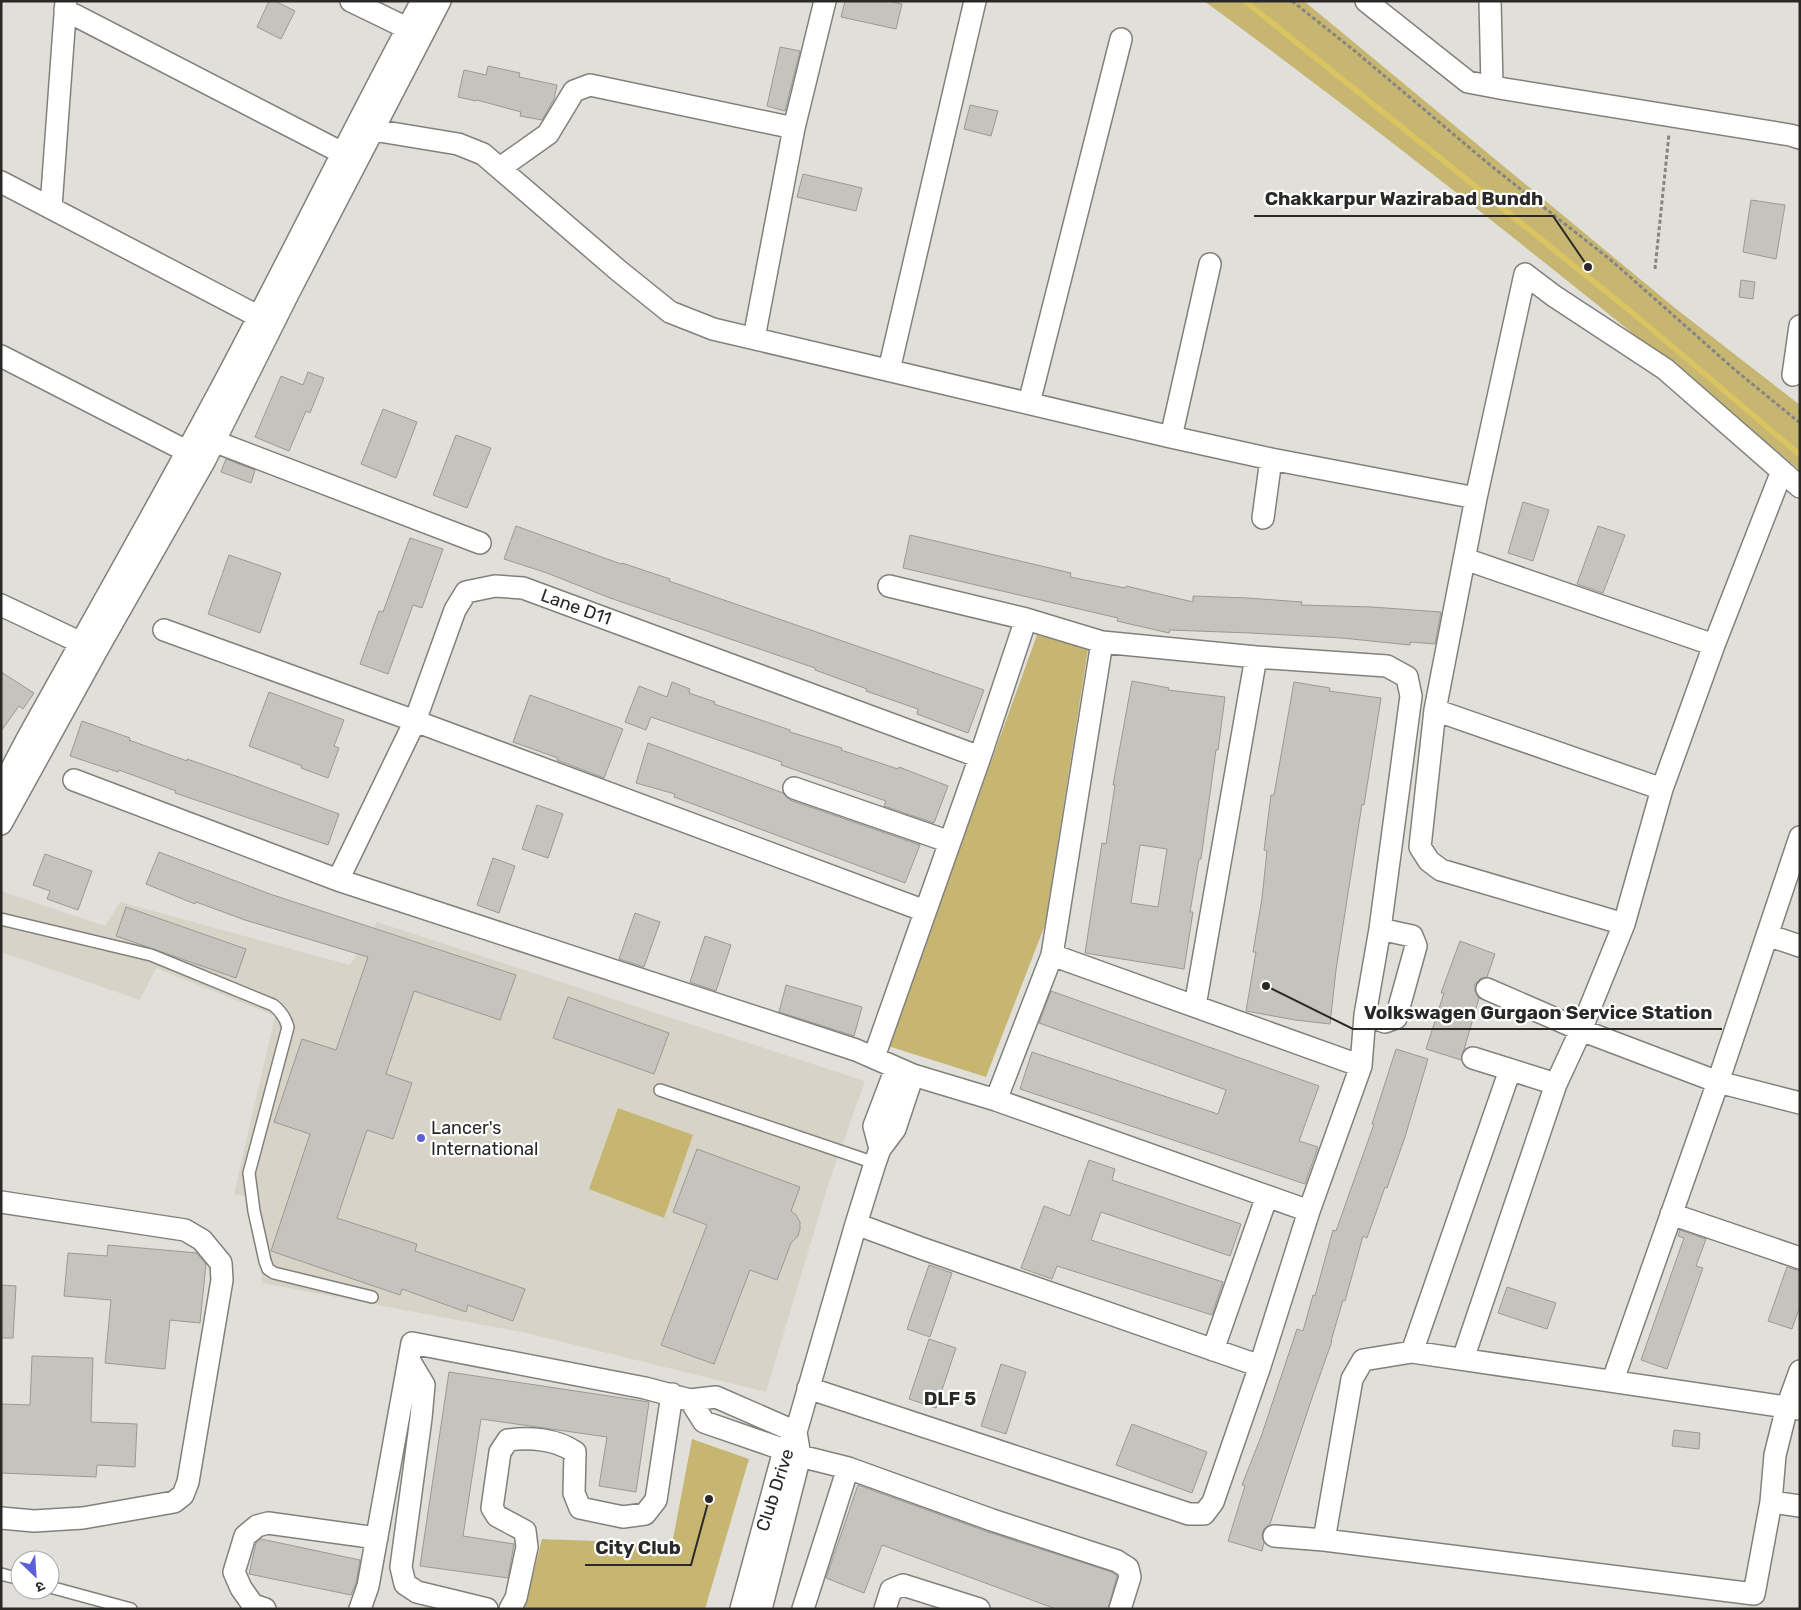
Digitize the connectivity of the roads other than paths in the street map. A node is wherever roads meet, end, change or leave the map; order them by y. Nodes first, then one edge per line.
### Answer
1 (351, 1) edge
2 (422, 1) edge
3 (440, 1) edge
4 (825, 1) edge
5 (975, 1) edge
6 (1366, 1) edge
7 (1490, 1) edge
8 (66, 6) edge
9 (414, 32) junction
10 (1122, 39) dead end
11 (1492, 86) junction
12 (794, 128) junction
13 (372, 130) junction
14 (1800, 138) edge
15 (350, 157) junction
16 (500, 168) junction
17 (1, 182) edge
18 (51, 207) junction
19 (1210, 264) dead end
20 (266, 321) junction
21 (1800, 326) edge
22 (754, 338) junction
23 (1, 356) edge
24 (889, 370) junction
25 (1793, 375) dead end
26 (1029, 404) junction
27 (1171, 437) junction
28 (201, 447) junction
29 (1271, 459) junction
30 (1782, 470) junction
31 (1800, 486) edge
32 (1476, 498) junction
33 (1262, 518) dead end
34 (480, 543) dead end
35 (1465, 559) junction
36 (890, 586) dead end
37 (1, 605) edge
38 (1026, 619) junction
39 (164, 630) dead end
40 (1102, 642) junction
41 (1714, 645) junction
42 (89, 646) junction
43 (1256, 658) junction
44 (1435, 710) junction
45 (415, 721) junction
46 (980, 757) junction
47 (74, 780) dead end
48 (1, 788) edge
49 (794, 788) dead end
50 (1662, 789) junction
51 (1, 824) edge
52 (1800, 838) edge
53 (950, 842) junction
54 (338, 880) junction
55 (926, 911) junction
56 (1, 919) edge
57 (1624, 924) junction
58 (1380, 929) junction
59 (1768, 935) junction
60 (1800, 946) edge
61 (1052, 955) junction
62 (1487, 989) dead end
63 (1195, 1006) junction
64 (1365, 1015) junction
65 (1581, 1030) junction
66 (874, 1057) junction
67 (1473, 1058) dead end
68 (1361, 1066) junction
69 (1510, 1070) junction
70 (905, 1072) junction
71 (1718, 1082) junction
72 (1556, 1084) junction
73 (660, 1090) dead end
74 (996, 1100) junction
75 (1800, 1103) edge
76 (878, 1156) junction
77 (1267, 1196) junction
78 (1, 1202) edge
79 (1309, 1211) junction
80 (1671, 1214) junction
81 (856, 1224) junction
82 (1800, 1258) edge
83 (372, 1297) dead end
84 (1213, 1350) junction
85 (1412, 1352) junction
86 (1463, 1358) junction
87 (409, 1360) junction
88 (1260, 1366) junction
89 (1800, 1371) edge
90 (1613, 1380) junction
91 (808, 1388) junction
92 (681, 1397) junction
93 (1794, 1408) edge
94 (796, 1432) junction
95 (792, 1453) junction
96 (848, 1468) junction
97 (1771, 1502) junction
98 (1800, 1506) edge
99 (1, 1518) edge
100 (1274, 1536) dead end
101 (376, 1538) junction
102 (1324, 1540) junction
103 (60, 1590) edge
104 (131, 1609) edge
105 (265, 1609) edge
106 (360, 1609) edge
107 (487, 1609) edge
108 (510, 1609) edge
109 (741, 1609) edge
110 (761, 1609) edge
111 (803, 1609) edge
112 (885, 1609) edge
113 (980, 1609) edge
114 (1120, 1609) edge

1 - 9 street
2 - 9 street
3 - 9 street
4 - 12 street
5 - 24 street
6 - 11 street
7 - 11 street
8 - 15 street
8 - 18 street
9 - 13 street
9 - 15 street
10 - 26 street
11 - 14 street
12 - 16 street
12 - 22 street
13 - 15 street
13 - 16 street
15 - 20 street
16 - 22 street
17 - 18 street
18 - 20 street
19 - 27 street
20 - 28 street
21 - 25 street
22 - 24 street
23 - 28 street
24 - 26 street
26 - 27 street
27 - 29 street
28 - 34 street
28 - 42 street
29 - 32 street
29 - 33 street
30 - 31 street
30 - 32 street
30 - 41 street
32 - 35 street
35 - 41 street
35 - 44 street
36 - 38 street
37 - 42 street
38 - 40 street
38 - 46 street
39 - 45 street
40 - 43 street
40 - 61 street
41 - 50 street
42 - 48 street
42 - 51 street
43 - 58 street
43 - 63 street
44 - 50 street
44 - 57 street
45 - 46 street, Lane D11
45 - 54 street, Lane D11
45 - 55 street
46 - 53 street
47 - 54 street
49 - 53 street
50 - 57 street
52 - 59 street
53 - 55 street
54 - 66 street
55 - 66 street
56 - 83 lane
57 - 65 street
58 - 64 street
58 - 64 street
59 - 60 street
59 - 71 street
61 - 63 street
61 - 74 street
62 - 65 street
63 - 68 street
64 - 68 street
65 - 71 street
65 - 72 street
66 - 70 street
67 - 69 street
68 - 79 street
69 - 72 street
69 - 85 street
70 - 74 street
70 - 76 street, Club Drive
71 - 75 street
71 - 80 street
72 - 86 street
73 - 76 lane
74 - 77 street
76 - 81 street, Club Drive
77 - 79 street
77 - 84 street
78 - 99 street
79 - 88 street
80 - 82 street
80 - 90 street
81 - 84 street
81 - 91 street, Club Drive
84 - 88 street
85 - 86 street
85 - 102 street
86 - 90 street
87 - 92 street
87 - 101 street
87 - 107 street
88 - 91 street
89 - 93 street
90 - 93 street
91 - 94 street, Club Drive
92 - 94 street
92 - 95 street
92 - 108 street
93 - 97 street
94 - 95 street, Club Drive
95 - 96 street
95 - 109 street, Club Drive
95 - 110 street, Club Drive
96 - 111 street
96 - 114 street
97 - 98 street
97 - 102 street
100 - 102 street
101 - 105 street
101 - 106 street
103 - 104 lane
112 - 113 street

